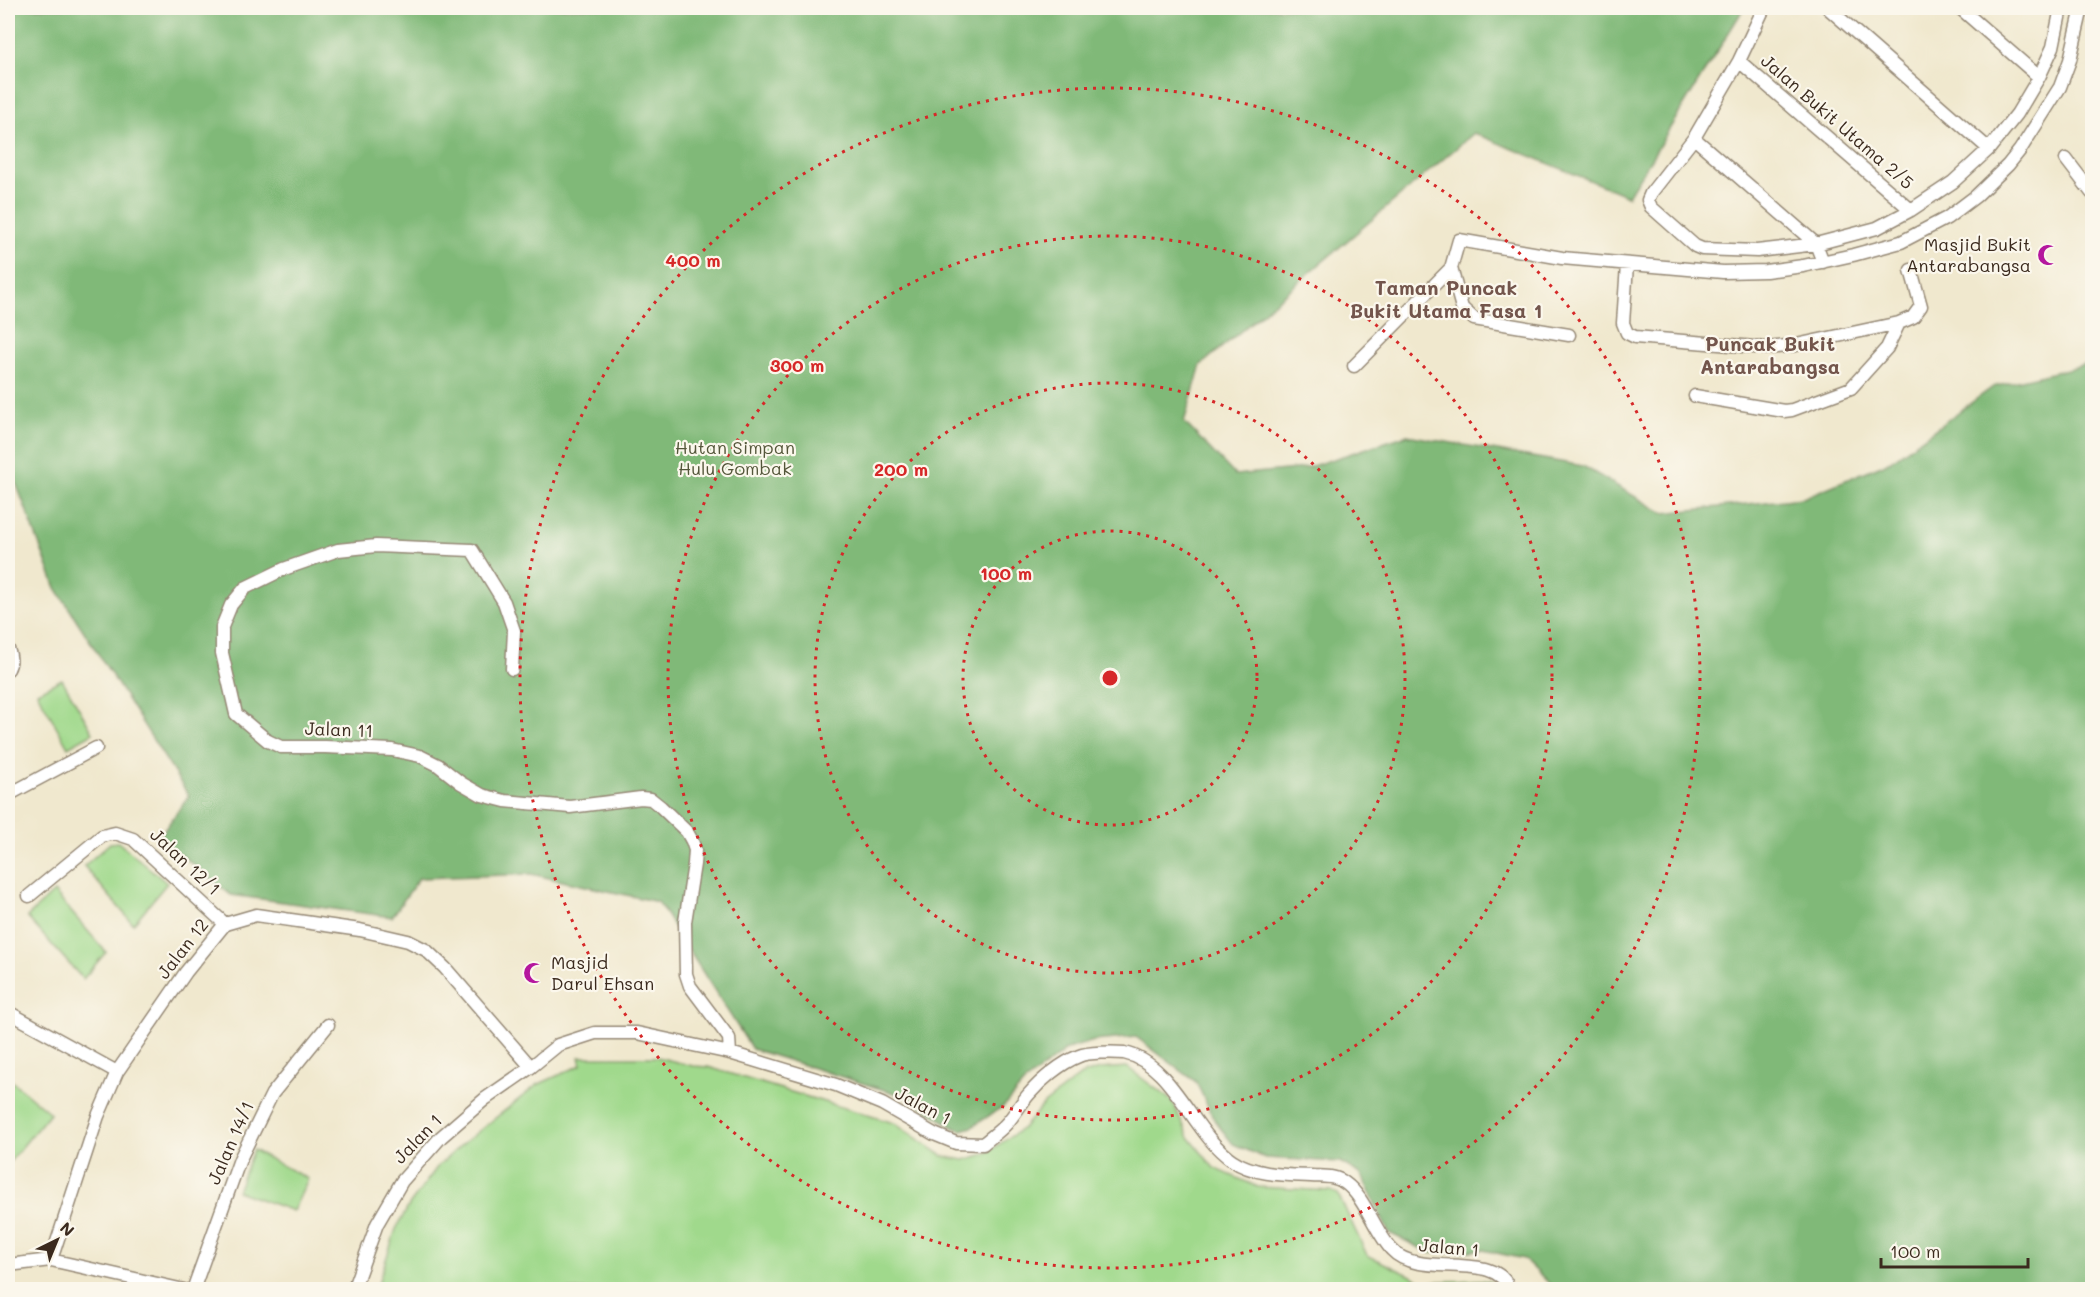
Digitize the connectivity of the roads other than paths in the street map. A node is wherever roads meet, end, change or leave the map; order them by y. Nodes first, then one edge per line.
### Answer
1 (1764, 8) edge
2 (1828, 8) edge
3 (1960, 8) edge
4 (2061, 8) edge
5 (2085, 14) edge
6 (1739, 61) junction
7 (2039, 77) junction
8 (1694, 138) junction
9 (1989, 149) junction
10 (2066, 159) dead end
11 (2092, 193) edge
12 (1911, 210) junction
13 (1816, 244) junction
14 (1823, 262) junction
15 (1627, 265) junction
16 (1451, 268) junction
17 (1911, 270) dead end
18 (1899, 323) junction
19 (1569, 335) dead end
20 (1354, 366) dead end
21 (1695, 396) dead end
22 (8, 649) edge
23 (8, 669) edge
24 (512, 669) dead end
25 (96, 748) dead end
26 (8, 795) edge
27 (29, 896) dead end
28 (225, 924) junction
29 (8, 1012) edge
30 (328, 1025) dead end
31 (730, 1053) junction
32 (531, 1067) junction
33 (117, 1072) junction
34 (51, 1260) junction
35 (8, 1265) edge
36 (184, 1290) edge
37 (193, 1290) edge
38 (353, 1290) edge
39 (1509, 1290) edge

1 - 6 street
2 - 9 street
3 - 7 street
4 - 7 street
5 - 14 street
6 - 8 street
6 - 12 street, Jalan Bukit Utama 2/5
7 - 9 street
8 - 13 street
8 - 13 street
9 - 12 street
10 - 11 street
12 - 13 street
13 - 14 street
14 - 15 street
15 - 16 street
15 - 18 street
16 - 19 street
16 - 20 street
17 - 18 street
18 - 21 street
22 - 23 street
24 - 31 street, Jalan 11
25 - 26 street
27 - 28 street, Jalan 12/1
28 - 32 street, Jalan 12
28 - 33 street, Jalan 12
29 - 33 street
30 - 37 street, Jalan 14/1
31 - 32 street, Jalan 1
31 - 39 street, Jalan 1
32 - 38 street, Jalan 1
33 - 34 street, Jalan 12
34 - 35 street
34 - 36 street

